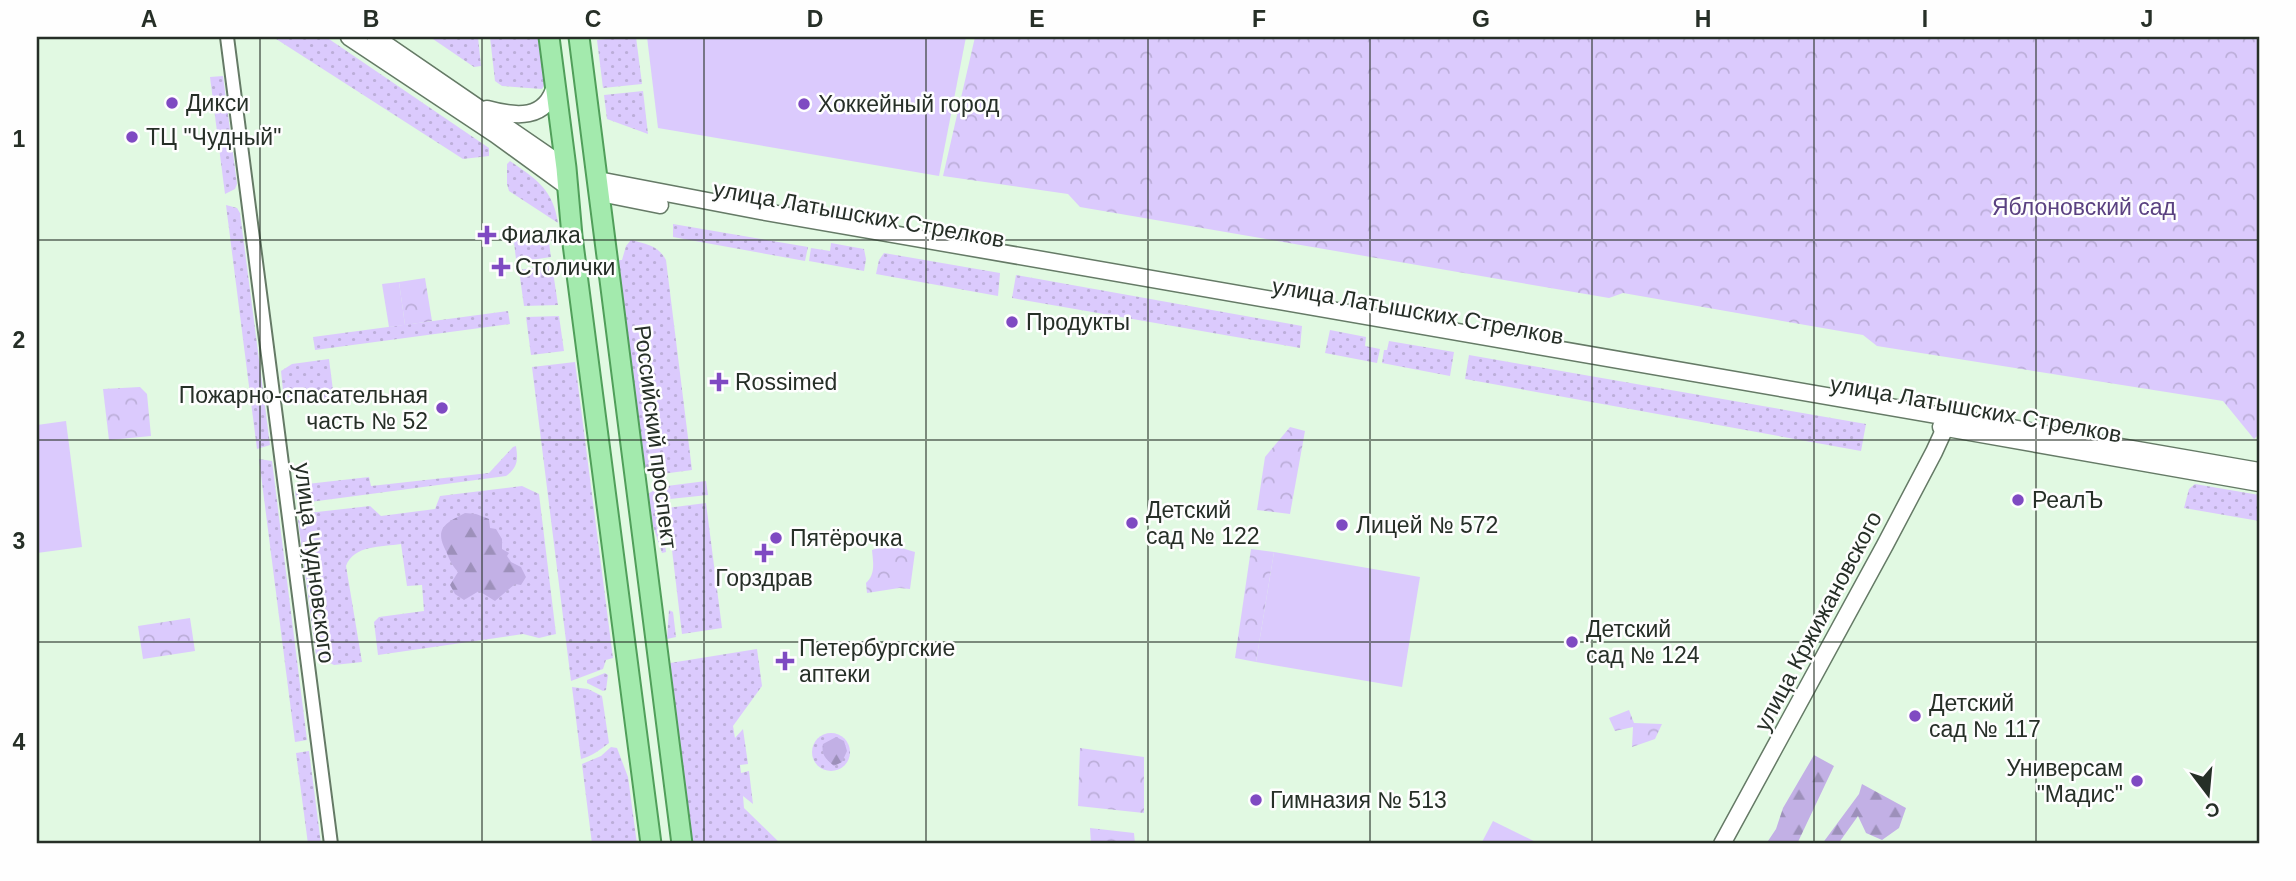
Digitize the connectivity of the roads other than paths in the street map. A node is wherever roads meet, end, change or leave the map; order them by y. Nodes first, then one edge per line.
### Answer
1 (227, 37) edge
2 (349, 37) edge
3 (375, 37) edge
4 (550, 37) edge
5 (579, 37) edge
6 (555, 83) junction
7 (475, 105) junction
8 (567, 177) junction
9 (599, 187) junction
10 (1946, 423) junction
11 (2259, 471) edge
12 (2259, 483) edge
13 (331, 844) edge
14 (651, 844) edge
15 (682, 844) edge
16 (1723, 844) edge

1 - 13 street, улица Чудновского
2 - 8 street
3 - 7 street
4 - 6 main road
5 - 9 main road, Российский проспект
6 - 7 street
6 - 8 main road
7 - 8 street
8 - 9 main road, улица Латышских Стрелков
8 - 14 main road
9 - 10 street, улица Латышских Стрелков
9 - 15 main road, Российский проспект
10 - 11 street, улица Латышских Стрелков
10 - 12 street, улица Латышских Стрелков
10 - 16 street, улица Кржижановского

